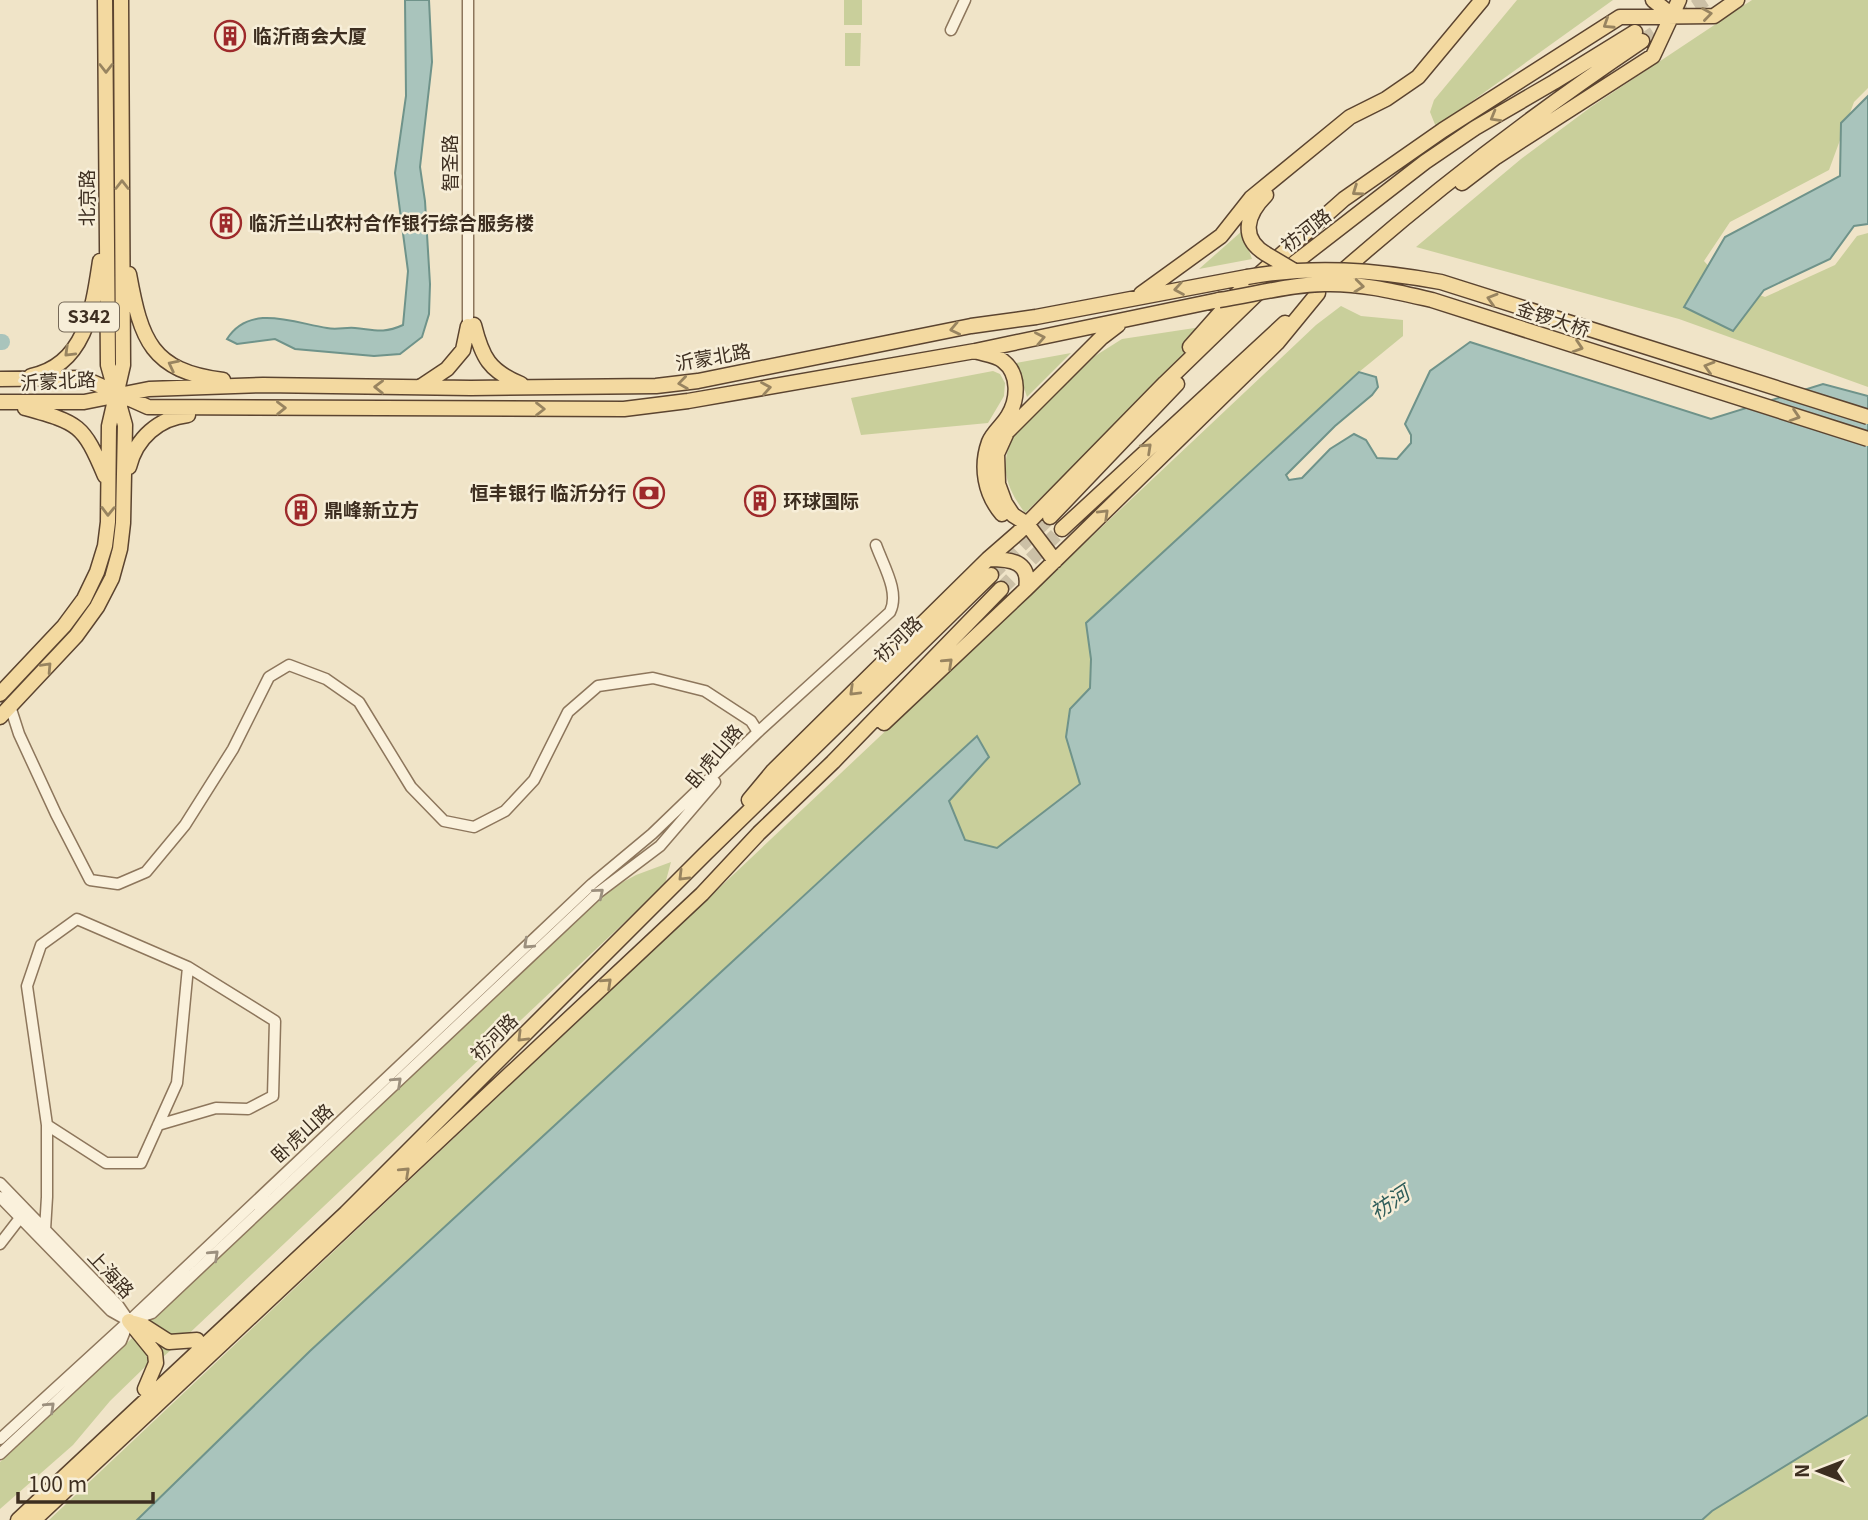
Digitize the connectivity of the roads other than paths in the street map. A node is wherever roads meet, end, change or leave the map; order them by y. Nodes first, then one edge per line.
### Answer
1 (105, 0) edge
2 (121, 0) edge
3 (468, 0) edge
4 (474, 0) edge
5 (965, 0) edge
6 (1482, 0) edge
7 (1494, 0) edge
8 (1653, 0) edge
9 (1662, 0) edge
10 (1679, 0) edge
11 (1737, 0) edge
12 (1673, 16) junction
13 (951, 30) dead end
14 (1443, 130) junction
15 (1362, 211) junction
16 (107, 218) junction
17 (122, 233) junction
18 (1374, 243) junction
19 (1300, 270) junction
20 (1266, 285) junction
21 (1318, 293) junction
22 (1137, 297) junction
23 (1219, 300) joint
24 (1121, 322) junction
25 (471, 325) junction
26 (975, 351) junction
27 (0, 379) edge
28 (18, 379) junction
29 (263, 385) junction
30 (420, 387) junction
31 (529, 387) junction
32 (117, 395) junction
33 (4, 402) edge
34 (250, 408) junction
35 (1868, 417) edge
36 (1112, 437) junction
37 (1868, 439) edge
38 (108, 483) junction
39 (124, 492) junction
40 (1050, 517) tunnel mouth
41 (1023, 528) junction
42 (1062, 529) tunnel mouth
43 (876, 545) dead end
44 (988, 559) junction
45 (1055, 561) junction
46 (991, 575) tunnel mouth
47 (1001, 589) tunnel mouth
48 (1026, 589) junction
49 (0, 694) edge
50 (5, 711) edge
51 (758, 732) junction
52 (705, 854) junction
53 (702, 894) junction
54 (188, 967) junction
55 (47, 1125) junction
56 (158, 1125) junction
57 (0, 1182) edge
58 (0, 1197) edge
59 (346, 1213) junction
60 (20, 1219) junction
61 (45, 1230) junction
62 (0, 1244) edge
63 (129, 1321) junction
64 (197, 1340) junction
65 (145, 1389) junction
66 (0, 1439) edge
67 (0, 1454) edge
68 (18, 1520) edge
69 (34, 1520) edge

1 -> 16 main road, 北京路
17 -> 2 main road, 北京路
3 - 25 street, 智圣路
4 - 25 street, 智圣路
5 - 13 street
6 - 22 main road
7 - 19 main road, bridge
8 - 12 main road
9 - 12 main road
10 - 12 main road, 祊河路
12 -> 11 main road
12 -> 14 main road
12 - 18 main road, 祊河路
14 - 15 main road
14 -> 36 main road
18 -> 15 main road, 祊河路
15 - 20 main road, 祊河路
16 -> 28 main road, S342
16 - 32 main road, 北京路
29 -> 17 main road
17 - 32 main road, 北京路
18 - 21 main road, 祊河路
19 -> 22 main road, 沂蒙北路, bridge
35 -> 19 main road, 金锣大桥, bridge
20 - 36 main road
20 - 40 main road, 祊河路
42 -> 21 main road, 祊河路
45 -> 21 main road
22 -> 31 main road, 沂蒙北路
23 - 24 main road, 沂蒙北路
23 -> 37 main road, 金锣大桥, bridge
26 -> 24 main road, 沂蒙北路
24 - 41 main road
25 - 30 main road
25 - 31 main road
34 -> 26 main road, 沂蒙北路
26 - 41 main road
27 - 28 main road, 沂蒙北路
28 - 32 main road, 沂蒙北路
30 -> 29 main road, 沂蒙北路
29 - 32 main road, 沂蒙北路
30 - 31 main road, 沂蒙北路
32 - 33 main road, 沂蒙北路
32 - 34 main road, 沂蒙北路
32 - 38 main road, 北京路
32 - 39 main road, 北京路
33 - 38 main road
34 - 39 main road
36 - 41 main road
38 -> 49 main road, 北京路
50 -> 39 main road, 北京路
41 - 44 main road
41 - 45 main road
43 - 51 street, 卧虎山路
44 - 48 main road
44 -> 52 main road
45 - 48 main road
46 - 52 main road, 祊河路
47 - 53 main road, 祊河路
53 -> 48 main road
50 - 51 street
51 - 63 street, 卧虎山路
52 -> 59 main road, 祊河路
69 -> 53 main road, 祊河路
54 - 55 street
54 - 56 street
54 - 56 street
55 - 56 street
55 - 61 street
57 - 61 street, 上海路
58 - 60 street, 上海路
59 - 64 main road
59 - 68 main road, 祊河路
60 - 62 street
60 - 63 street, 上海路
61 - 63 street, 上海路
63 - 64 main road
63 - 65 main road
63 - 66 street, 卧虎山路
67 -> 63 street
64 - 65 main road
65 - 68 main road

